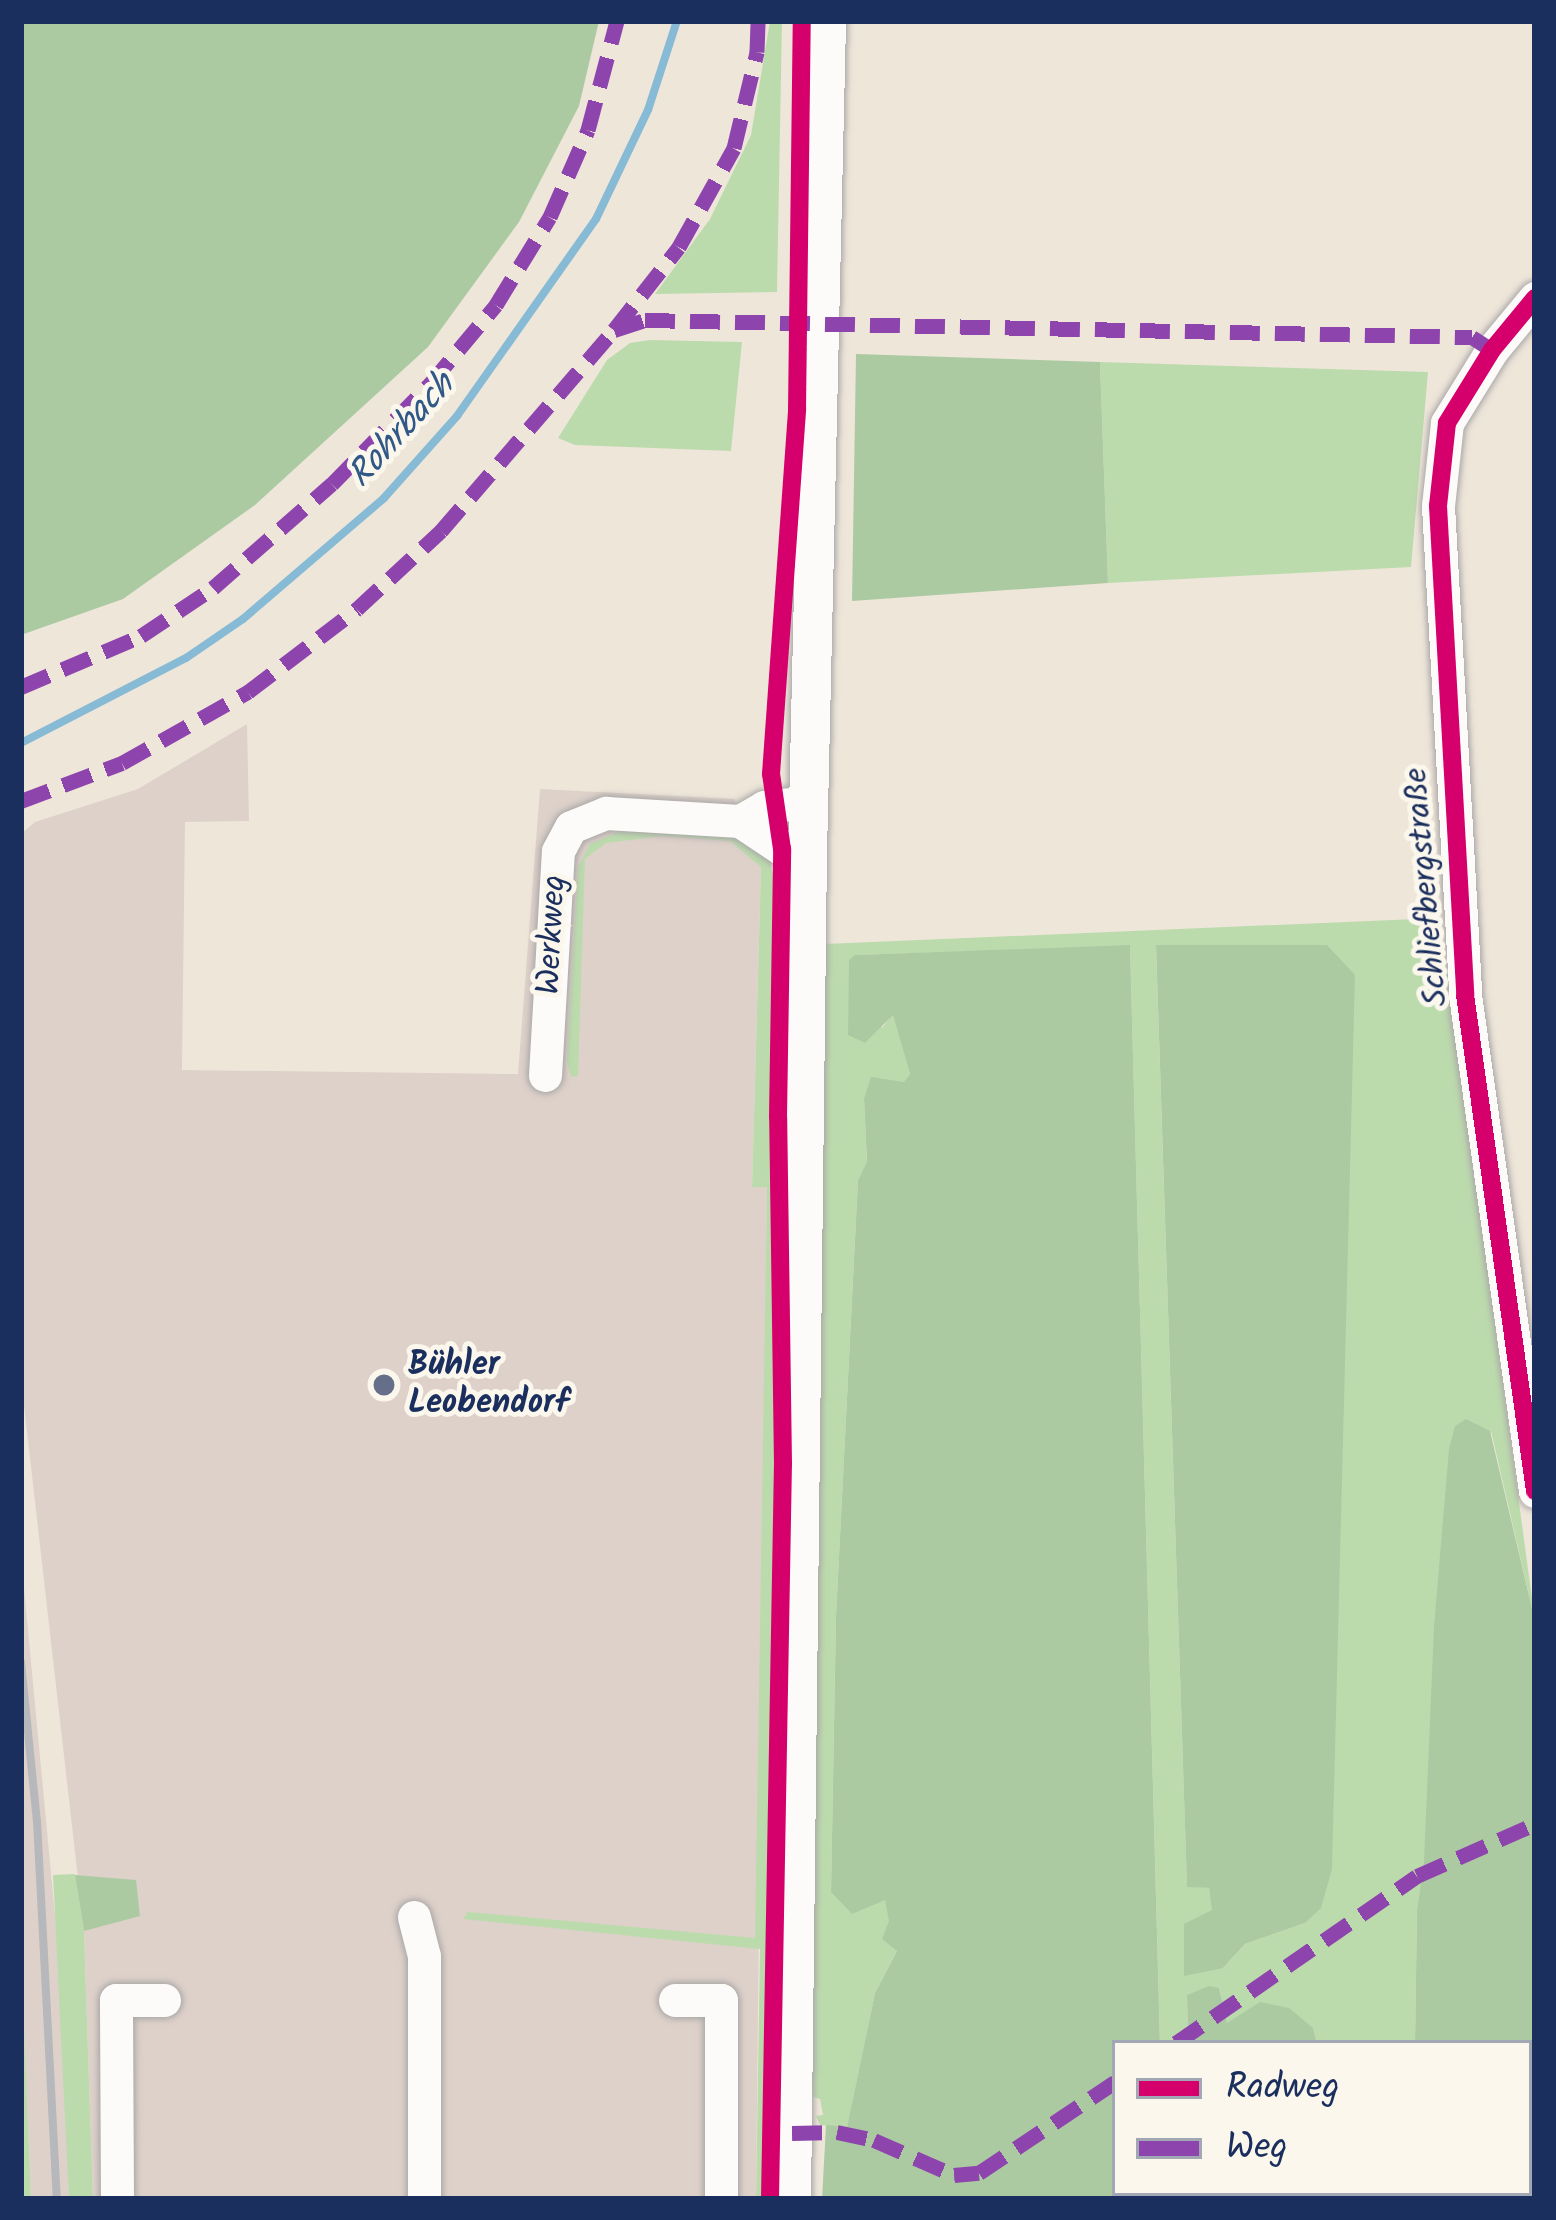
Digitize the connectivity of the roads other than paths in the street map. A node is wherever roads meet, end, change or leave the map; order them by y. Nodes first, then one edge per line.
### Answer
1 (826, 21) edge
2 (1534, 301) edge
3 (808, 802) junction
4 (740, 820) junction
5 (807, 853) junction
6 (544, 1075) dead end
7 (1535, 1491) edge
8 (414, 1917) dead end
9 (164, 2000) dead end
10 (675, 2000) dead end
11 (117, 2199) edge
12 (424, 2199) edge
13 (722, 2199) edge
14 (791, 2199) edge

1 - 3 main road
2 - 7 street, Schliefbergstraße
3 - 4 street
3 - 5 main road
4 - 5 street
4 - 6 street, Werkweg
5 - 14 main road
8 - 12 street
9 - 11 street
10 - 13 street

